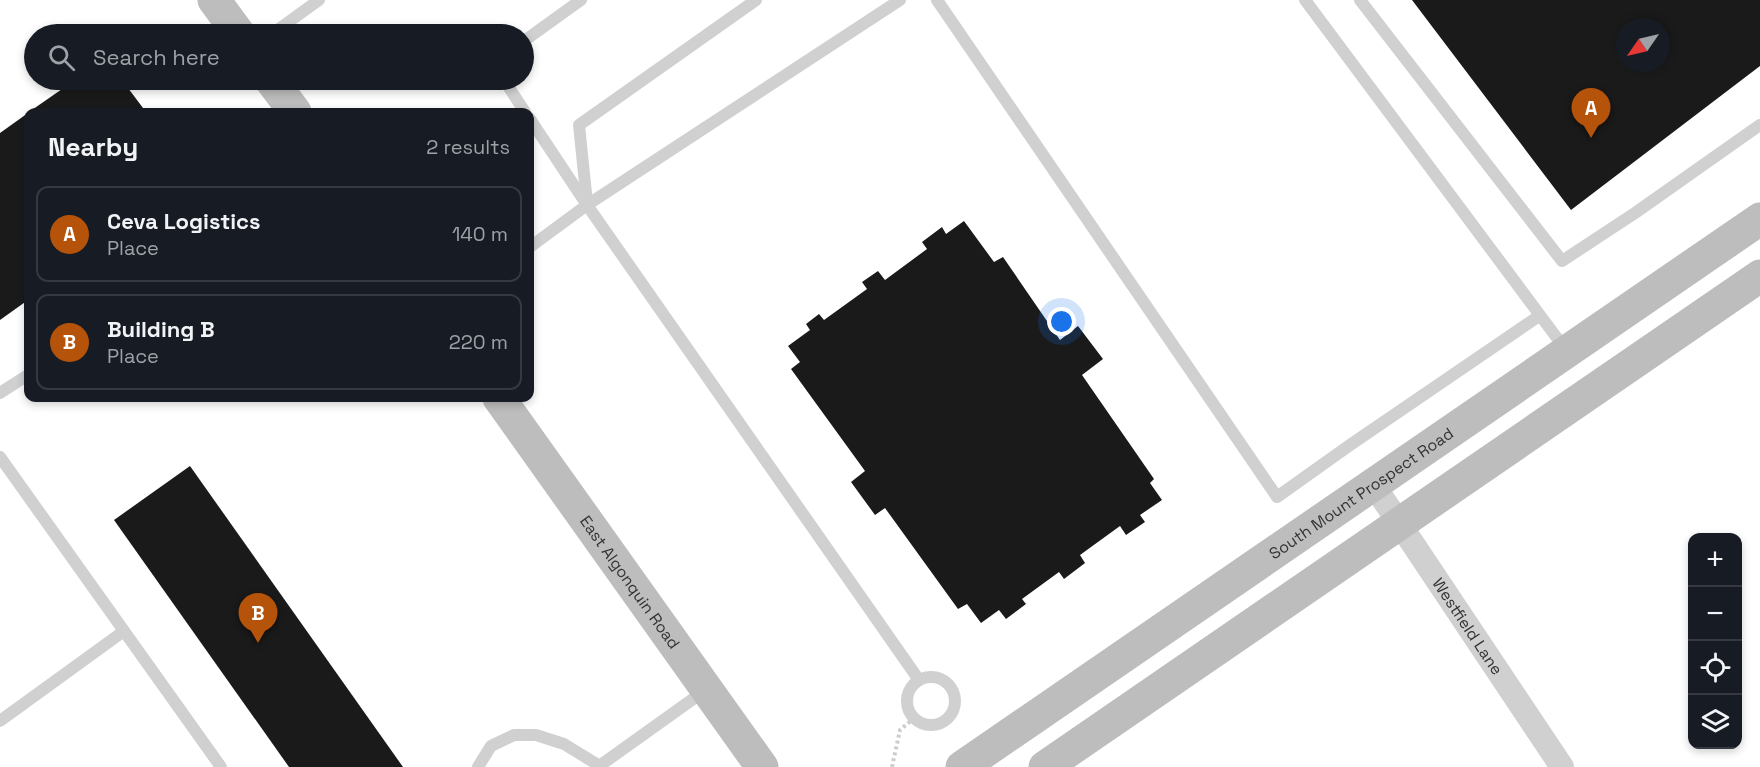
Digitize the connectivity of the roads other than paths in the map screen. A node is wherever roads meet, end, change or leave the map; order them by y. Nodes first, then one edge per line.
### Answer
1 (214, 0) edge
2 (319, 0) edge
3 (581, 0) edge
4 (756, 0) edge
5 (900, 0) edge
6 (937, 0) edge
7 (1305, 0) edge
8 (1360, 0) edge
9 (232, 24) edge
10 (286, 24) edge
11 (534, 34) edge
12 (278, 90) edge
13 (511, 90) edge
14 (292, 108) edge
15 (522, 108) edge
16 (534, 124) edge
17 (1760, 125) edge
18 (587, 205) junction
19 (1760, 219) edge
20 (534, 244) edge
21 (1760, 276) edge
22 (1539, 316) junction
23 (1566, 351) junction
24 (24, 378) edge
25 (0, 393) edge
26 (502, 402) edge
27 (0, 457) edge
28 (1373, 484) junction
29 (1399, 524) junction
30 (124, 631) junction
31 (919, 680) junction
32 (707, 689) junction
33 (0, 721) edge
34 (599, 766) edge
35 (221, 767) edge
36 (478, 767) edge
37 (762, 767) edge
38 (962, 767) edge
39 (1044, 767) edge
40 (1563, 767) edge

1 - 9 main road
2 - 10 lane
3 - 11 lane
4 - 18 lane
5 - 18 lane
6 - 22 lane
7 - 22 lane
8 - 17 lane
12 - 14 main road
13 - 15 lane
16 - 18 lane
18 - 20 lane
18 - 31 lane
19 - 23 main road, South Mount Prospect Road
21 - 29 main road
22 - 23 lane
23 - 28 main road, South Mount Prospect Road
24 - 25 lane
26 - 32 main road, East Algonquin Road
27 - 30 lane
28 - 29 street, Westfield Lane
28 - 38 main road, South Mount Prospect Road
29 - 39 main road
29 - 40 street, Westfield Lane
30 - 33 lane
30 - 35 lane
31 - 31 lane
32 - 34 lane
32 - 37 main road, East Algonquin Road
34 - 36 lane

